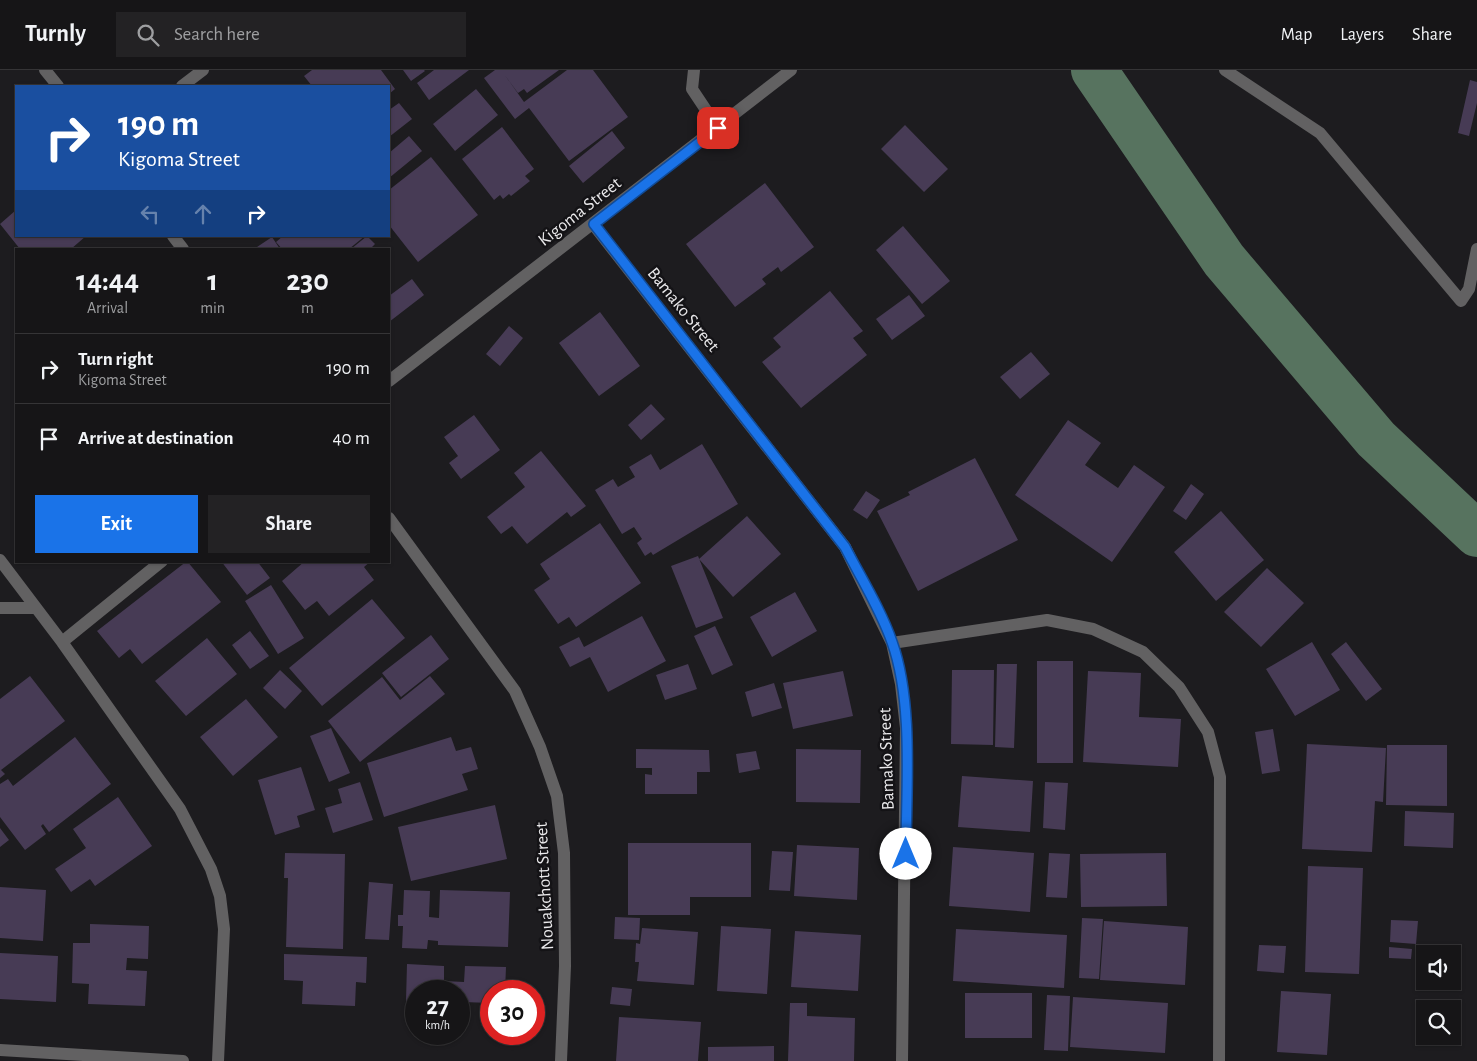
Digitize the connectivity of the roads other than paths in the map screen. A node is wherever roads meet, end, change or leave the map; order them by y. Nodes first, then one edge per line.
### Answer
1 (46, 70) edge
2 (203, 70) edge
3 (694, 70) edge
4 (1225, 70) edge
5 (788, 72) edge
6 (57, 85) edge
7 (183, 85) edge
8 (718, 128) junction
9 (594, 224) junction
10 (174, 237) edge
11 (182, 248) edge
12 (1477, 249) edge
13 (390, 380) edge
14 (390, 519) edge
15 (0, 560) edge
16 (160, 563) edge
17 (0, 608) edge
18 (36, 608) junction
19 (62, 642) junction
20 (892, 643) junction
21 (0, 1050) edge
22 (183, 1061) edge
23 (218, 1061) edge
24 (561, 1061) edge
25 (902, 1061) edge
26 (1219, 1061) edge

1 - 6 street
2 - 7 street
3 - 8 street
4 - 12 street
5 - 8 street, Kigoma Street
8 - 9 street, Kigoma Street
9 - 13 street, Kigoma Street
9 - 20 street, Bamako Street
10 - 11 street
14 - 24 street, Nouakchott Street
15 - 18 street
16 - 19 street
17 - 18 street
18 - 19 street
19 - 23 street
20 - 25 street, Bamako Street
20 - 26 street
21 - 22 street

